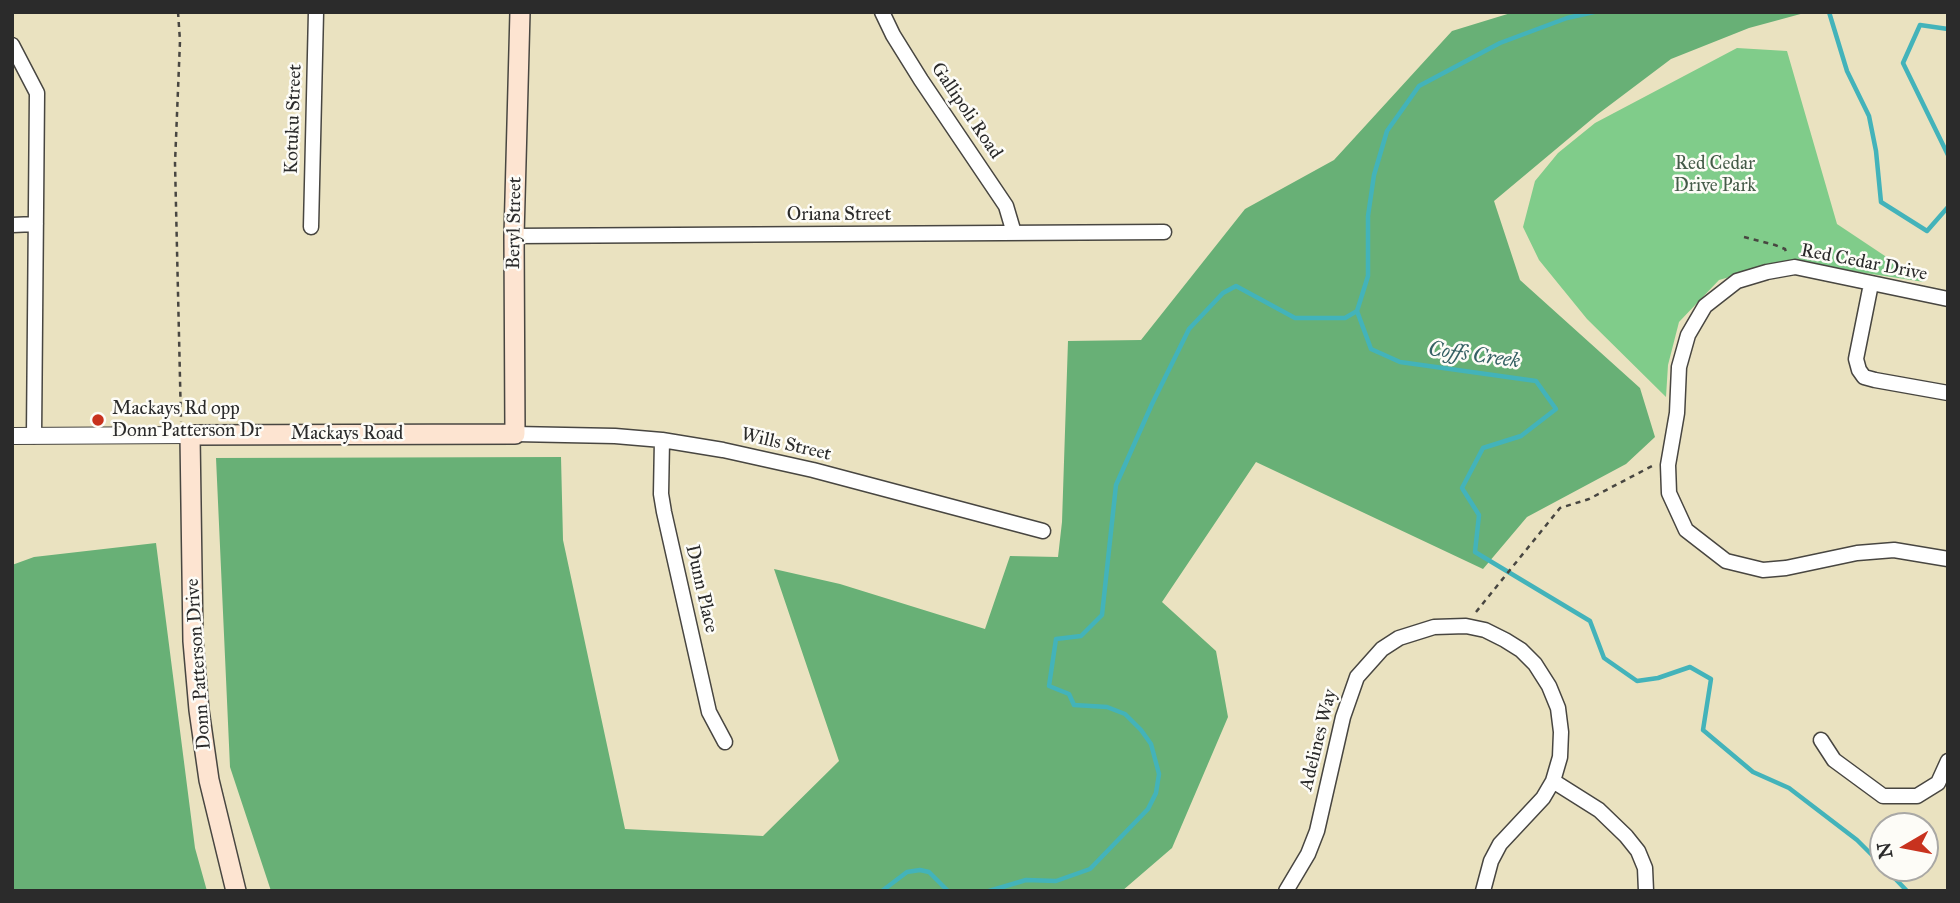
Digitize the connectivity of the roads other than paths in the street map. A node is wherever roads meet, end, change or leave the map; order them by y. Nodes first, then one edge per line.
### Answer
1 (316, 12) edge
2 (520, 12) edge
3 (882, 12) edge
4 (12, 45) edge
5 (36, 224) junction
6 (12, 225) edge
7 (311, 227) dead end
8 (1164, 232) dead end
9 (1014, 233) junction
10 (514, 236) junction
11 (1871, 284) junction
12 (1948, 299) edge
13 (1948, 393) edge
14 (514, 434) junction
15 (185, 435) junction
16 (12, 436) edge
17 (34, 436) junction
18 (662, 440) junction
19 (1043, 531) dead end
20 (1948, 559) edge
21 (1821, 740) dead end
22 (726, 742) dead end
23 (1948, 761) edge
24 (1553, 781) junction
25 (236, 891) edge
26 (1286, 891) edge
27 (1483, 891) edge
28 (1646, 891) edge

1 - 7 street, Kotuku Street
2 - 10 main road, Beryl Street
3 - 9 street, Gallipoli Road
4 - 5 street
5 - 6 street
5 - 17 street
8 - 9 street, Oriana Street
9 - 10 street, Oriana Street
10 - 14 main road, Beryl Street
11 - 12 street, Red Cedar Drive
11 - 13 street
11 - 20 street, Red Cedar Drive
14 - 15 main road, Mackays Road
14 - 18 street, Wills Street
15 - 17 street, Mackays Road
15 - 25 main road, Donn Patterson Drive
16 - 17 street, Mackays Road
18 - 19 street, Wills Street
18 - 22 street, Dunn Place
21 - 23 street
24 - 26 street, Adelines Way
24 - 27 street, Adelines Way
24 - 28 street

